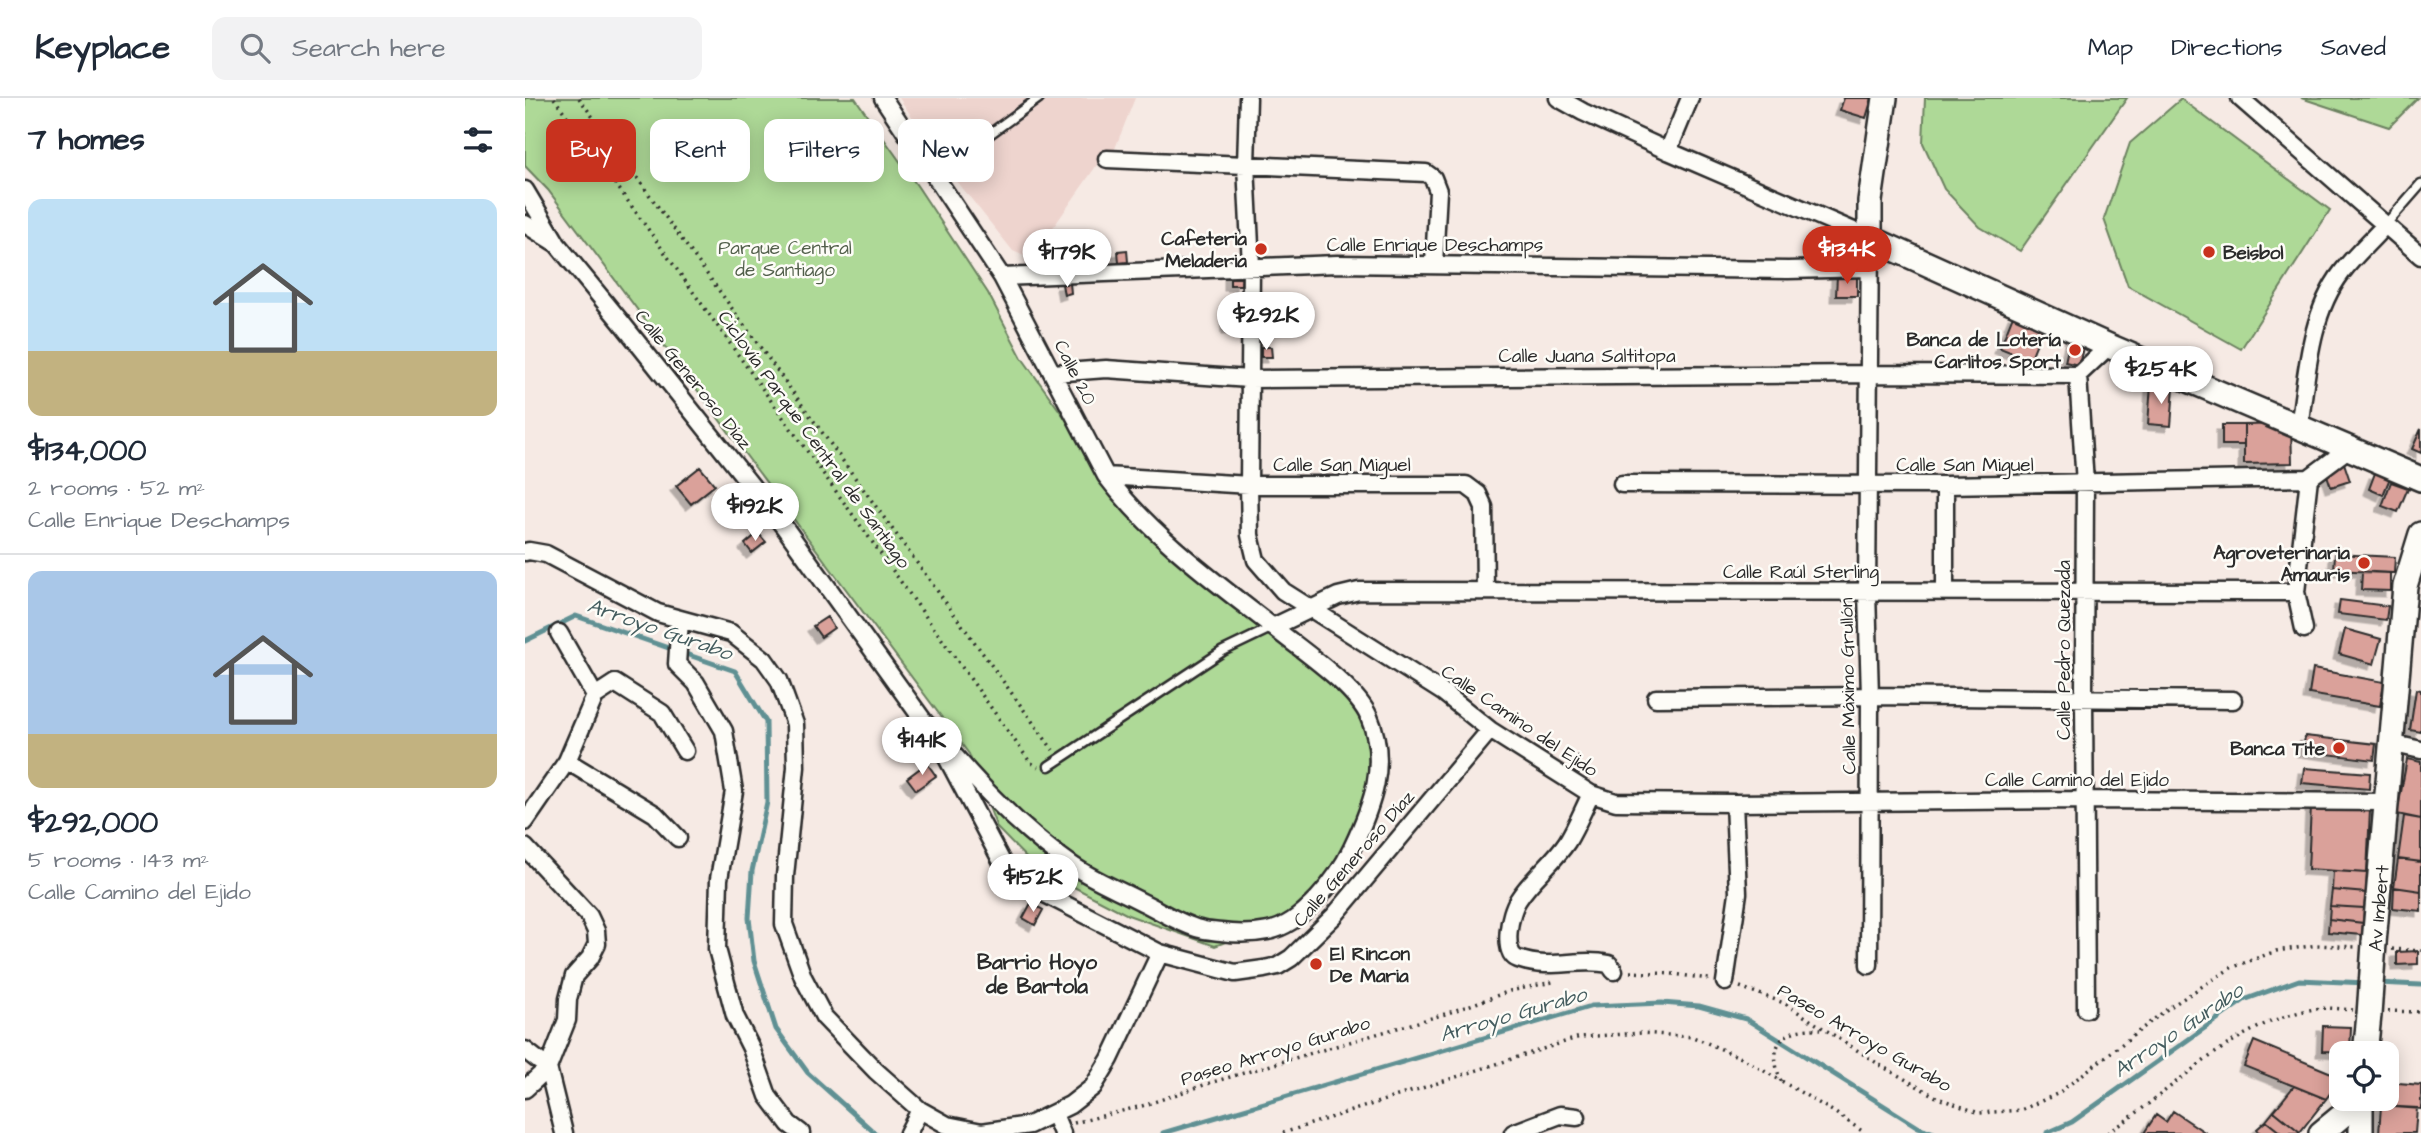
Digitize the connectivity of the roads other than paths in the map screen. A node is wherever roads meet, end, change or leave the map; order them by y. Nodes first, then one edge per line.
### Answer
1 (883, 98) edge
2 (1039, 98) edge
3 (1248, 98) edge
4 (1558, 98) edge
5 (1690, 98) edge
6 (1885, 98) edge
7 (2240, 98) edge
8 (898, 120) edge
9 (994, 131) edge
10 (1668, 151) junction
11 (1107, 159) dead end
12 (1246, 165) junction
13 (940, 182) edge
14 (2421, 184) edge
15 (525, 190) edge
16 (525, 224) edge
17 (2386, 224) junction
18 (1870, 238) junction
19 (557, 244) junction
20 (2421, 256) edge
21 (1434, 264) junction
22 (1251, 266) junction
23 (1868, 268) junction
24 (1002, 277) junction
25 (2109, 346) junction
26 (1053, 373) junction
27 (1869, 374) junction
28 (2078, 375) junction
29 (1249, 379) junction
30 (2299, 427) junction
31 (2348, 449) junction
32 (1105, 477) junction
33 (2309, 478) junction
34 (2421, 479) edge
35 (1622, 484) dead end
36 (2085, 484) junction
37 (1249, 485) junction
38 (1869, 485) junction
39 (1945, 485) junction
40 (2421, 534) edge
41 (525, 552) edge
42 (2084, 590) junction
43 (1485, 591) junction
44 (1945, 591) junction
45 (1867, 592) junction
46 (2296, 592) junction
47 (1310, 610) junction
48 (1273, 627) junction
49 (679, 628) junction
50 (2304, 629) dead end
51 (559, 633) dead end
52 (595, 696) junction
53 (1870, 696) junction
54 (2084, 697) junction
55 (1656, 698) dead end
56 (2233, 700) dead end
57 (929, 726) junction
58 (1490, 730) junction
59 (2390, 743) junction
60 (2421, 750) edge
61 (685, 751) dead end
62 (567, 761) junction
63 (1049, 766) dead end
64 (1591, 794) junction
65 (2084, 800) junction
66 (1869, 802) junction
67 (2388, 802) junction
68 (1734, 803) junction
69 (525, 822) edge
70 (678, 838) dead end
71 (525, 847) edge
72 (1160, 953) junction
73 (1869, 965) dead end
74 (1614, 971) road end
75 (1725, 982) road end
76 (2086, 1009) dead end
77 (2367, 1041) edge
78 (525, 1050) edge
79 (548, 1068) junction
80 (525, 1088) edge
81 (919, 1110) junction
82 (2347, 1111) edge
83 (2361, 1111) edge
84 (1577, 1117) dead end
85 (1059, 1125) edge
86 (908, 1132) edge
87 (564, 1133) edge
88 (801, 1133) edge
89 (1513, 1133) edge
90 (2321, 1133) edge
91 (2361, 1133) edge

1 - 8 street, Calle 20
2 - 9 lane
3 - 12 street, Calle Camino del Ejido
4 - 10 street
5 - 10 street
6 - 18 street
7 - 17 street
10 - 18 street
11 - 12 street
12 - 21 street
12 - 22 street, Calle Camino del Ejido
13 - 24 street, Calle 20
14 - 17 lane
15 - 19 street
16 - 19 street, Calle Generoso Díaz
17 - 20 street
17 - 30 street
18 - 23 street, Calle Máximo Grullón
18 - 25 street
19 - 57 street, Calle Generoso Díaz
21 - 22 street, Calle Enrique Deschamps
21 - 23 street, Calle Enrique Deschamps
22 - 24 street, Calle Enrique Deschamps
22 - 29 street, Calle Camino del Ejido
23 - 27 street, Calle Máximo Grullón
24 - 26 street, Calle 20
25 - 28 street
25 - 30 street
26 - 29 street, Calle Juana Saltitopa
26 - 32 street, Calle 20
27 - 28 street, Calle Juana Saltitopa
27 - 29 street, Calle Juana Saltitopa
27 - 38 street, Calle Máximo Grullón
28 - 36 street, Calle Pedro Quezada
29 - 37 street, Calle Camino del Ejido
30 - 31 street
31 - 33 street
31 - 34 street
32 - 37 street, Calle San Miguel
32 - 48 street, Calle 20
33 - 36 street, Calle San Miguel
33 - 46 street
35 - 38 street, Calle San Miguel
36 - 39 street, Calle San Miguel
36 - 42 street, Calle Pedro Quezada
37 - 43 street, Calle San Miguel
37 - 47 street, Calle Camino del Ejido
38 - 39 street, Calle San Miguel
38 - 45 street, Calle Máximo Grullón
39 - 44 street
40 - 59 street, Av Imbert
41 - 49 street
42 - 44 street, Calle Raúl Sterling
42 - 46 street, Calle Raúl Sterling
42 - 54 street, Calle Pedro Quezada
43 - 45 street, Calle Raúl Sterling
43 - 47 street, Calle Raúl Sterling
44 - 45 street, Calle Raúl Sterling
45 - 53 street, Calle Máximo Grullón
46 - 50 street
47 - 48 street, Calle Raúl Sterling
47 - 58 street, Calle Camino del Ejido
48 - 57 street, Calle 20
48 - 63 lane
49 - 81 street
49 - 88 street
51 - 52 street
52 - 61 street
52 - 62 street
53 - 54 street
53 - 55 street
53 - 66 street, Calle Máximo Grullón
54 - 56 street
54 - 65 street, Calle Pedro Quezada
57 - 72 street, Calle Generoso Díaz
58 - 64 street, Calle Camino del Ejido
58 - 72 street, Calle Generoso Díaz
59 - 60 street
59 - 67 street, Av Imbert
62 - 69 street
62 - 70 street
64 - 68 street, Calle Camino del Ejido
64 - 74 street
65 - 66 street, Calle Camino del Ejido
65 - 67 street, Calle Camino del Ejido
65 - 76 street, Calle Pedro Quezada
66 - 68 street, Calle Camino del Ejido
66 - 73 street, Calle Máximo Grullón
67 - 77 street, Av Imbert, bridge
68 - 75 street
71 - 79 street
72 - 85 street
78 - 79 street
79 - 80 street
79 - 87 street
81 - 85 street
81 - 86 street
82 - 90 street
83 - 91 street
84 - 89 street

